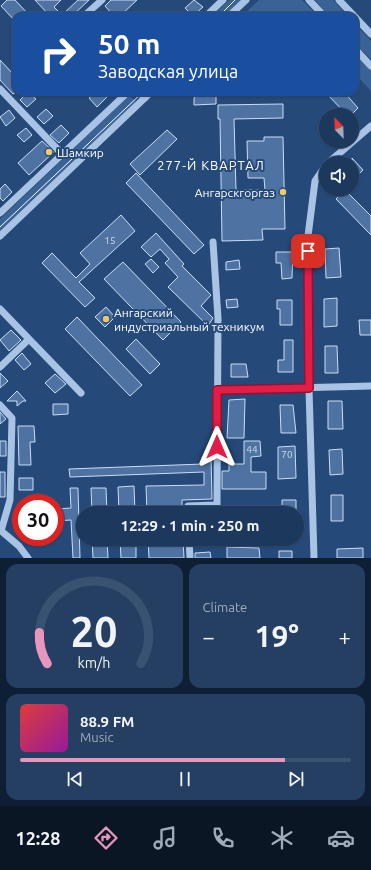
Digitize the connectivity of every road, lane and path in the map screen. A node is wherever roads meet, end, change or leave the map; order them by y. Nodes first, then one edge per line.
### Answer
1 (102, 0) edge
2 (211, 0) edge
3 (223, 0) edge
4 (246, 0) edge
5 (309, 0) edge
6 (339, 0) edge
7 (217, 6) junction
8 (88, 12) edge
9 (210, 12) edge
10 (233, 12) edge
11 (320, 12) edge
12 (351, 12) edge
13 (359, 20) edge
14 (371, 34) edge
15 (359, 53) edge
16 (371, 66) edge
17 (0, 89) edge
18 (124, 96) edge
19 (145, 98) edge
20 (371, 126) edge
21 (62, 154) junction
22 (336, 156) edge
23 (319, 175) edge
24 (1, 211) edge
25 (0, 236) edge
26 (213, 242) dead end
27 (0, 309) edge
28 (28, 340) junction
29 (0, 367) edge
30 (371, 386) edge
31 (309, 388) junction
32 (217, 390) junction
33 (82, 393) dead end
34 (0, 405) edge
35 (188, 506) edge
36 (0, 530) edge
37 (189, 546) edge
38 (28, 558) edge
39 (190, 558) edge
40 (314, 558) edge

1 - 8 street
2 - 7 street
3 - 7 street
4 - 10 street
5 - 11 street
6 - 12 street
7 - 9 street
13 - 14 street
15 - 16 street
17 - 21 street
18 - 21 street
19 - 25 street
20 - 22 street
21 - 24 street
23 - 31 street
26 - 32 street
27 - 28 street
28 - 29 street
28 - 33 street
30 - 31 street
31 - 32 street
31 - 40 street
32 - 35 street
34 - 36 street
36 - 38 street
37 - 39 street

